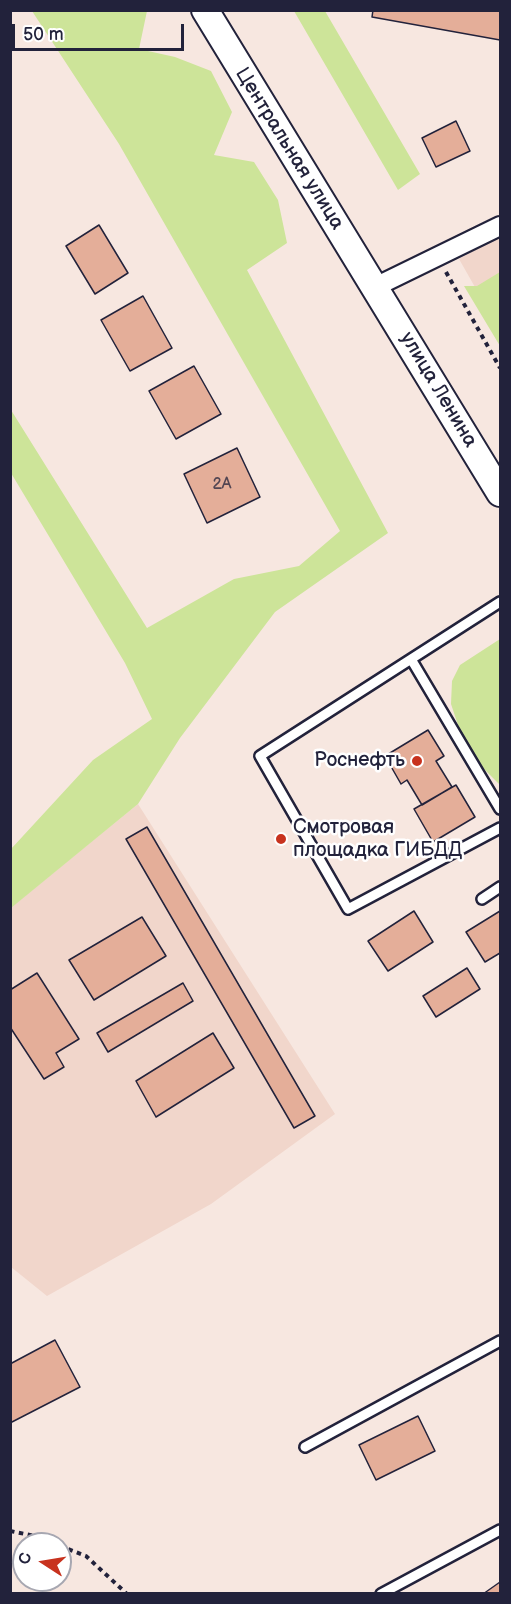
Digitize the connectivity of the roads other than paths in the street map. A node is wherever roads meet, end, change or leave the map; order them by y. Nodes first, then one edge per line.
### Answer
1 (205, 10) edge
2 (501, 226) edge
3 (375, 287) junction
4 (501, 493) edge
5 (501, 602) edge
6 (411, 659) junction
7 (501, 809) edge
8 (501, 828) edge
9 (501, 887) edge
10 (482, 899) dead end
11 (501, 1341) edge
12 (305, 1447) dead end
13 (501, 1530) edge
14 (381, 1593) edge

1 - 3 main road, Центральная улица
2 - 3 street
3 - 4 main road, улица Ленина
5 - 6 lane
6 - 7 lane
6 - 8 lane
9 - 10 lane
11 - 12 lane
13 - 14 lane

